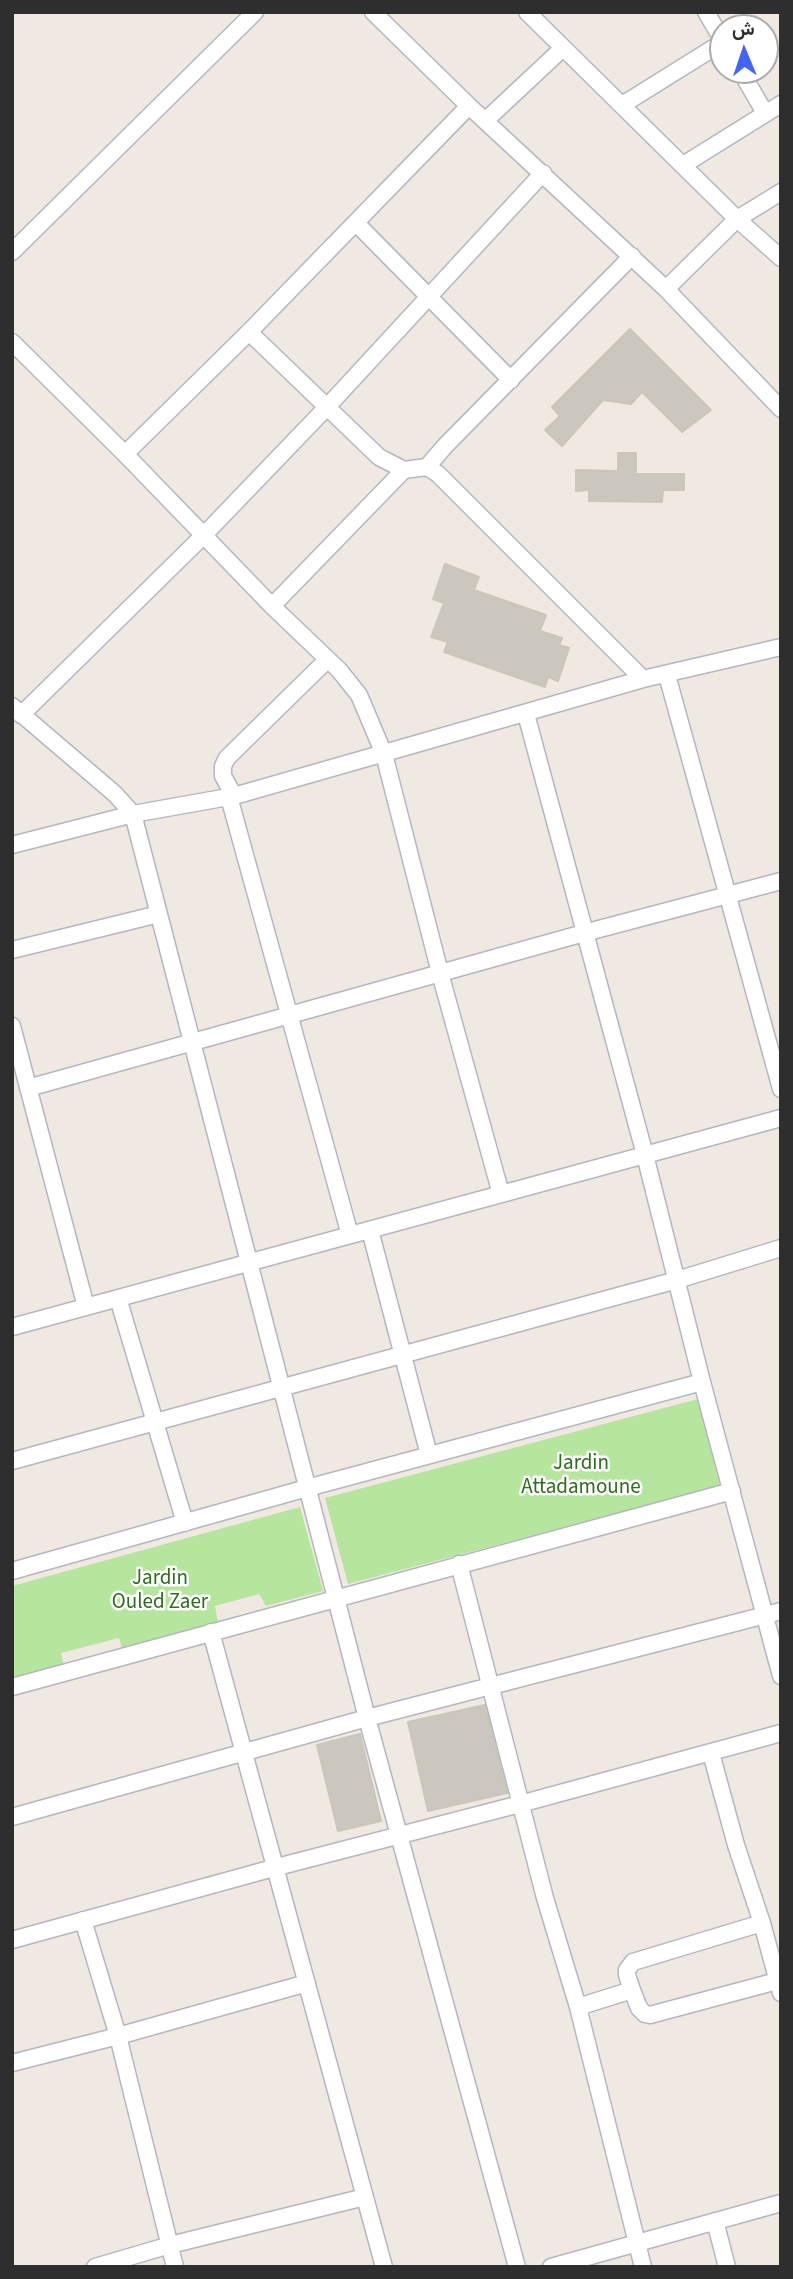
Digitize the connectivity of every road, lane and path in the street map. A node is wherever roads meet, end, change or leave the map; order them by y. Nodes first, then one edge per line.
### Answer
1 (255, 12) edge
2 (373, 12) edge
3 (527, 12) edge
4 (563, 48) junction
5 (709, 51) edge
6 (748, 84) edge
7 (781, 104) edge
8 (622, 105) junction
9 (469, 106) junction
10 (765, 113) junction
11 (486, 120) junction
12 (683, 165) junction
13 (543, 173) junction
14 (781, 192) edge
15 (737, 219) junction
16 (356, 223) junction
17 (12, 253) edge
18 (632, 256) junction
19 (781, 258) edge
20 (666, 289) junction
21 (429, 296) junction
22 (248, 332) junction
23 (12, 342) edge
24 (511, 380) junction
25 (327, 407) junction
26 (781, 409) edge
27 (125, 454) junction
28 (427, 467) junction
29 (404, 470) junction
30 (204, 535) junction
31 (272, 606) junction
32 (781, 648) edge
33 (327, 660) junction
34 (667, 674) junction
35 (643, 679) junction
36 (17, 711) edge
37 (526, 714) junction
38 (384, 754) junction
39 (232, 796) junction
40 (133, 814) junction
41 (12, 845) edge
42 (781, 881) edge
43 (727, 897) junction
44 (159, 914) junction
45 (584, 933) junction
46 (12, 950) edge
47 (440, 973) junction
48 (289, 1015) junction
49 (12, 1026) edge
50 (190, 1043) junction
51 (28, 1088) junction
52 (781, 1089) edge
53 (781, 1118) edge
54 (645, 1155) junction
55 (501, 1194) junction
56 (370, 1230) junction
57 (350, 1235) junction
58 (781, 1248) edge
59 (248, 1263) junction
60 (677, 1280) junction
61 (118, 1298) junction
62 (86, 1307) junction
63 (12, 1327) edge
64 (403, 1355) junction
65 (702, 1382) junction
66 (280, 1388) junction
67 (156, 1422) junction
68 (429, 1455) junction
69 (12, 1461) edge
70 (307, 1488) junction
71 (732, 1491) junction
72 (185, 1523) junction
73 (459, 1564) junction
74 (12, 1571) edge
75 (336, 1597) junction
76 (781, 1611) edge
77 (763, 1615) junction
78 (211, 1632) junction
79 (781, 1676) edge
80 (490, 1686) junction
81 (12, 1687) edge
82 (367, 1718) junction
83 (781, 1733) edge
84 (245, 1752) junction
85 (711, 1753) junction
86 (520, 1804) junction
87 (12, 1817) edge
88 (399, 1834) junction
89 (277, 1867) junction
90 (83, 1920) junction
91 (762, 1923) junction
92 (12, 1940) edge
93 (776, 1959) edge
94 (307, 1983) junction
95 (779, 1987) edge
96 (632, 1990) junction
97 (578, 2007) junction
98 (118, 2036) junction
99 (12, 2063) edge
100 (365, 2197) junction
101 (781, 2203) edge
102 (715, 2221) junction
103 (637, 2242) junction
104 (170, 2245) junction
105 (95, 2267) edge
106 (175, 2267) edge
107 (384, 2267) edge
108 (517, 2267) edge
109 (551, 2267) edge
110 (643, 2267) edge
111 (727, 2267) edge

1 - 17 street
2 - 9 street
3 - 4 street
4 - 8 street
4 - 11 street
5 - 8 street
6 - 10 street
7 - 10 street
8 - 12 street
9 - 11 street
9 - 16 street
10 - 12 street
11 - 13 street
12 - 15 street
13 - 18 street
13 - 21 street
14 - 15 street
15 - 19 street
15 - 20 street
16 - 21 street
16 - 22 street
18 - 20 street
18 - 24 street
20 - 26 street
21 - 24 street
21 - 25 street
22 - 25 street
22 - 27 street
23 - 27 street
24 - 28 street
25 - 29 street
25 - 30 street
27 - 30 street
28 - 29 street
28 - 35 street
29 - 31 street
30 - 31 street
30 - 36 street
31 - 33 street
32 - 34 street
33 - 38 street
33 - 39 street
34 - 35 street
34 - 43 street
35 - 37 street
36 - 40 street
37 - 38 street
37 - 45 street
38 - 39 street
38 - 47 street
39 - 40 street
39 - 48 street
40 - 41 street
40 - 44 street
42 - 43 street
43 - 45 street
43 - 52 street
44 - 46 street
44 - 50 street
45 - 47 street
45 - 54 street
47 - 48 street
47 - 55 street
48 - 50 street
48 - 57 street
49 - 51 street
50 - 51 street
50 - 59 street
51 - 62 street
53 - 54 street
54 - 55 street
54 - 60 street
55 - 56 street
56 - 57 street
56 - 64 street
57 - 59 street
58 - 60 street
59 - 61 street
59 - 66 street
60 - 64 street
60 - 65 street
61 - 62 street
61 - 67 street
62 - 63 street
64 - 66 street
64 - 68 street
65 - 68 street
65 - 71 street
66 - 67 street
66 - 70 street
67 - 69 street
67 - 72 street
68 - 70 street
70 - 72 street
70 - 75 street
71 - 73 street
71 - 77 street
72 - 74 street
73 - 75 street
73 - 80 street
75 - 78 street
75 - 82 street
76 - 77 street
77 - 79 street
77 - 80 street
78 - 81 street
78 - 84 street
80 - 82 street
80 - 86 street
82 - 84 street
82 - 88 street
83 - 85 street
84 - 87 street
84 - 89 street
85 - 86 street
85 - 91 street
86 - 88 street
86 - 97 street
88 - 89 street
88 - 108 street
89 - 90 street
89 - 94 street
90 - 92 street
90 - 98 street
91 - 93 street
91 - 96 street
93 - 95 street
94 - 98 street
94 - 100 street
95 - 96 street
96 - 97 street
97 - 103 street
98 - 99 street
98 - 104 street
100 - 104 street
100 - 107 street
101 - 102 street
102 - 103 street
102 - 111 street
103 - 109 street
103 - 110 street
104 - 105 street
104 - 106 street

